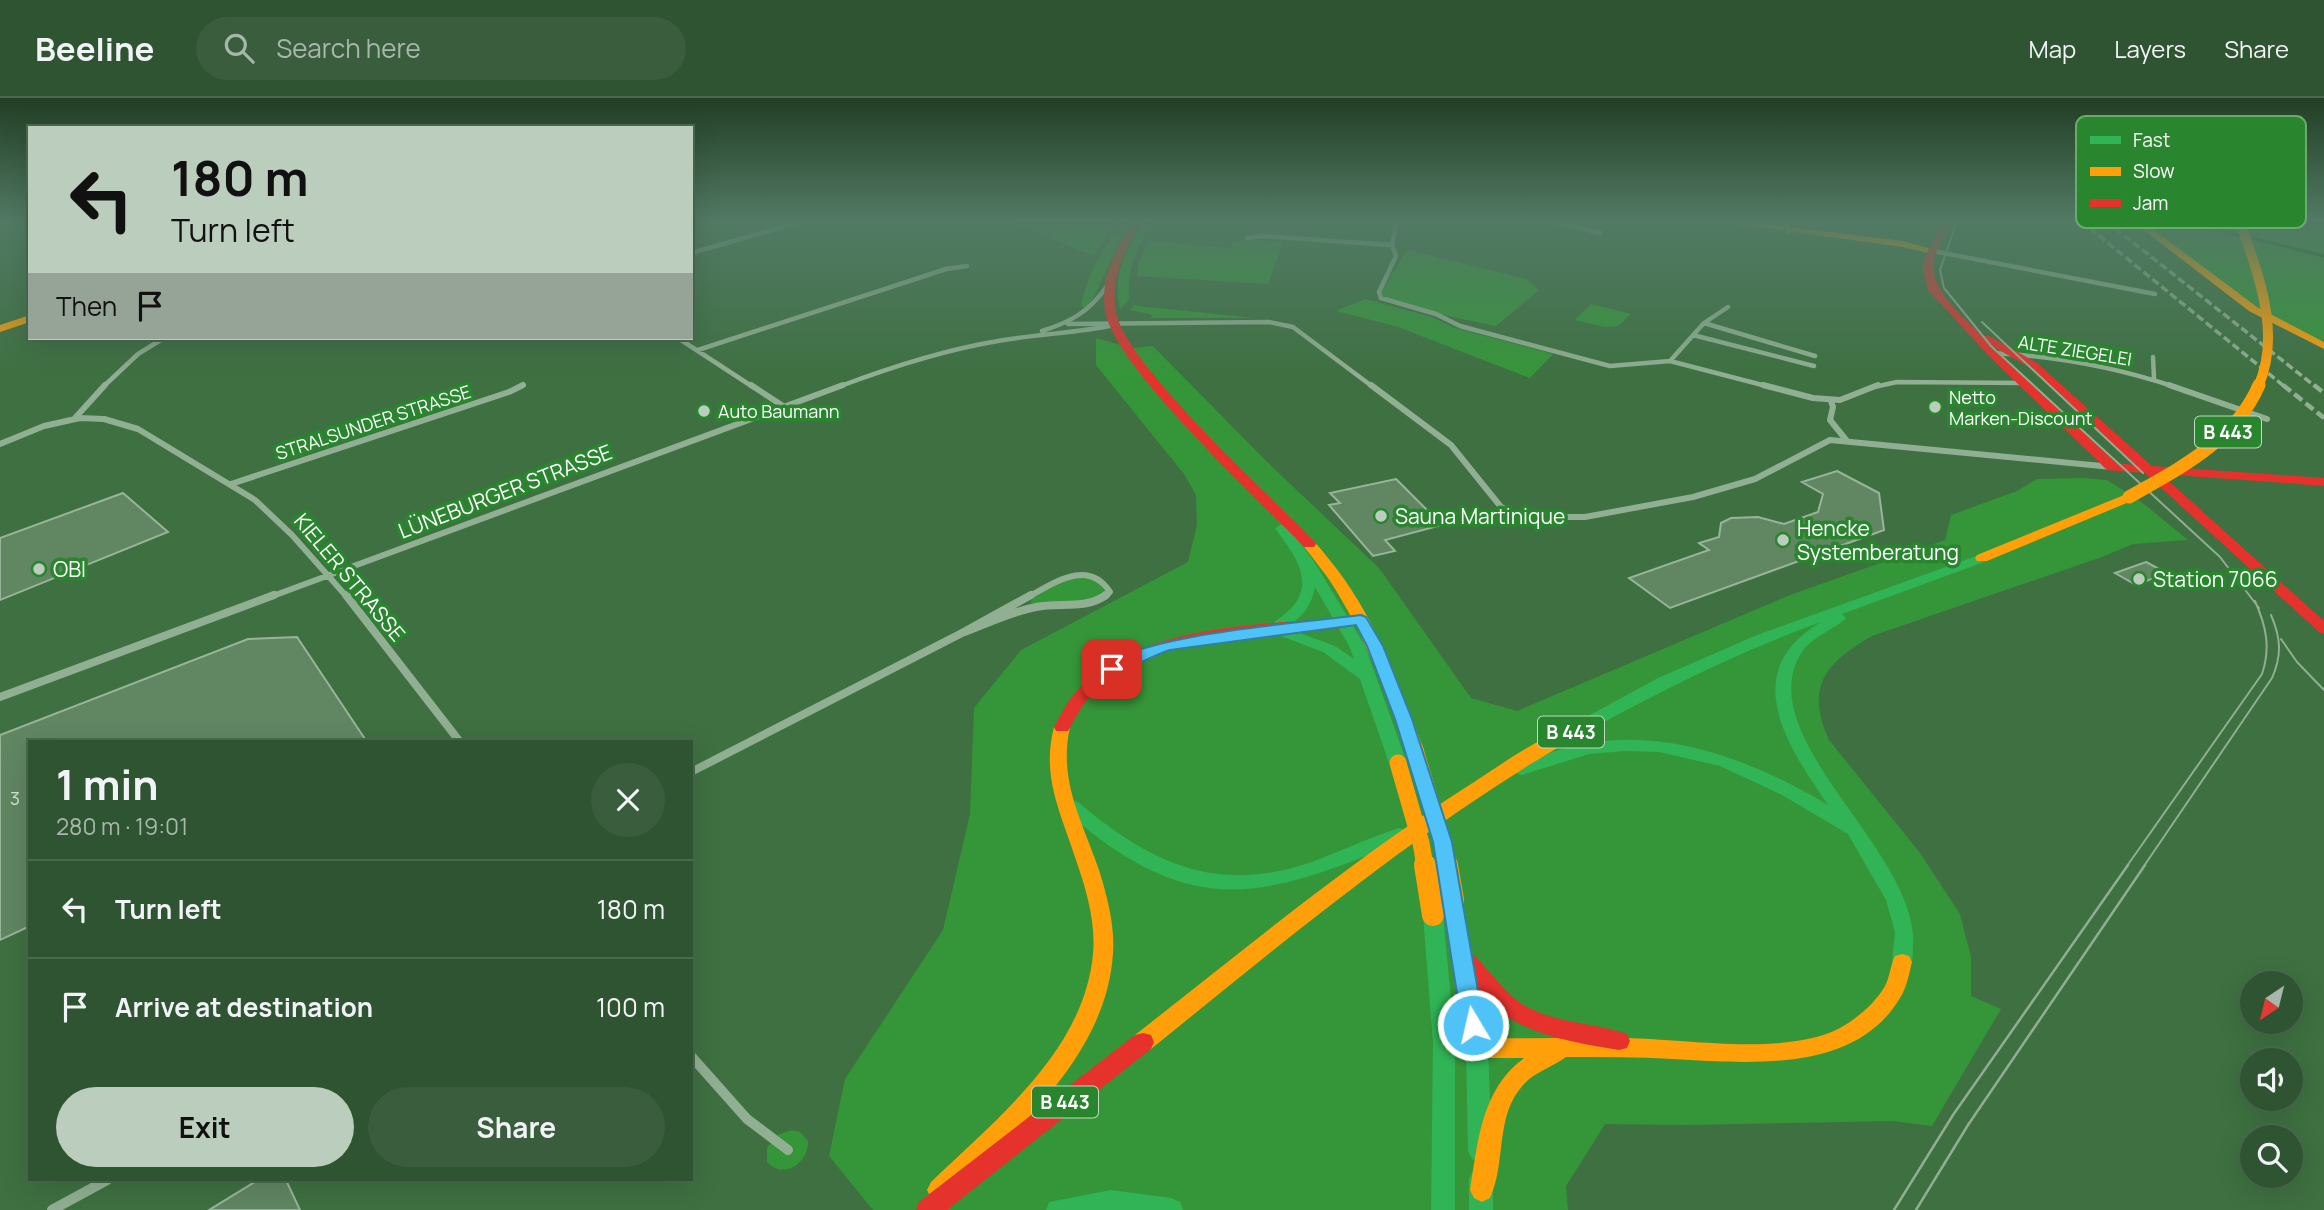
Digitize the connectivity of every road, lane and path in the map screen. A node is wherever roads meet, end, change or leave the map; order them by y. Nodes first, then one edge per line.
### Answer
1 (934, 273) edge
2 (1112, 273) edge
3 (1388, 273) edge
4 (1929, 273) edge
5 (2046, 273) edge
6 (2205, 273) edge
7 (2258, 273) edge
8 (1108, 285) junction
9 (2155, 294) dead end
10 (1728, 307) dead end
11 (28, 319) edge
12 (1704, 323) junction
13 (1068, 324) junction
14 (28, 325) edge
15 (1115, 325) junction
16 (0, 329) edge
17 (1972, 330) junction
18 (0, 335) edge
19 (1693, 335) junction
20 (1028, 336) junction
21 (160, 340) edge
22 (681, 340) edge
23 (2324, 346) edge
24 (698, 350) junction
25 (1992, 353) junction
26 (2013, 354) junction
27 (1815, 356) dead end
28 (2153, 357) dead end
29 (1670, 361) junction
30 (1814, 366) dead end
31 (2154, 378) junction
32 (2023, 383) junction
33 (523, 385) dead end
34 (1831, 401) junction
35 (783, 406) junction
36 (75, 418) junction
37 (2267, 419) dead end
38 (1847, 441) junction
39 (0, 444) edge
40 (2112, 467) junction
41 (2147, 469) junction
42 (2324, 482) edge
43 (231, 484) junction
44 (1266, 501) junction
45 (1308, 563) junction
46 (329, 575) junction
47 (1871, 598) junction
48 (1361, 620) junction
49 (1344, 622) junction
50 (2324, 629) edge
51 (1273, 630) junction
52 (962, 633) junction
53 (1366, 675) junction
54 (0, 697) edge
55 (458, 740) edge
56 (693, 771) edge
57 (1480, 785) junction
58 (1068, 802) junction
59 (1428, 823) junction
60 (1854, 832) junction
61 (1463, 957) junction
62 (1444, 1042) junction
63 (1477, 1048) junction
64 (1656, 1048) junction
65 (1564, 1050) junction
66 (693, 1058) edge
67 (788, 1150) dead end
68 (105, 1181) edge
69 (1482, 1190) junction
70 (52, 1210) edge
71 (919, 1210) edge
72 (928, 1210) edge
73 (1058, 1210) edge
74 (1171, 1210) edge
75 (1443, 1210) edge
76 (1481, 1210) edge

1 - 24 street
2 - 8 main road
3 - 29 street
4 - 17 main road
5 - 9 street
6 - 23 main road
7 - 47 main road, B 443, bridge
8 - 13 street, LÜNEBURGER STRASSE
8 - 15 main road
10 - 12 street
11 - 16 main road
12 - 19 street
12 - 27 street
13 - 15 street, LÜNEBURGER STRASSE
13 - 20 street, LÜNEBURGER STRASSE
14 - 18 main road
15 - 20 street, LÜNEBURGER STRASSE
15 - 38 street
15 - 44 main road
17 - 25 main road
17 - 26 main road
19 - 29 street
19 - 30 street
20 - 35 street, LÜNEBURGER STRASSE
21 - 36 street
22 - 24 street
24 - 35 street
25 - 26 street, ALTE ZIEGELEI
25 - 32 main road
26 - 31 street, ALTE ZIEGELEI
26 - 41 main road
28 - 31 street, ALTE ZIEGELEI
29 - 34 street
31 - 37 street, ALTE ZIEGELEI
32 - 34 street
32 - 40 main road
33 - 43 street, STRALSUNDER STRASSE
34 - 38 street
35 - 46 street, LÜNEBURGER STRASSE
36 - 39 street, KIELER STRASSE
36 - 43 street, KIELER STRASSE
38 - 40 street
40 - 41 main road
41 - 42 main road
41 - 50 main road
43 - 46 street, KIELER STRASSE
44 - 45 main road
44 - 48 main road
45 - 49 main road
45 - 51 main road
46 - 54 street, LÜNEBURGER STRASSE
46 - 55 street, KIELER STRASSE
47 - 57 main road, B 443
47 - 60 main road
48 - 49 main road
48 - 61 main road, bridge
49 - 51 main road
49 - 53 main road
51 - 53 main road
51 - 58 main road
52 - 52 street
52 - 56 street
53 - 62 main road, bridge
57 - 59 main road, B 443
57 - 60 main road
58 - 59 main road
58 - 71 main road
59 - 72 main road, B 443
60 - 64 main road
61 - 63 main road
61 - 64 main road
62 - 63 main road
62 - 75 main road
63 - 65 main road
63 - 69 main road
64 - 65 main road
65 - 69 main road
66 - 67 street
68 - 70 street
69 - 76 main road
73 - 74 main road

